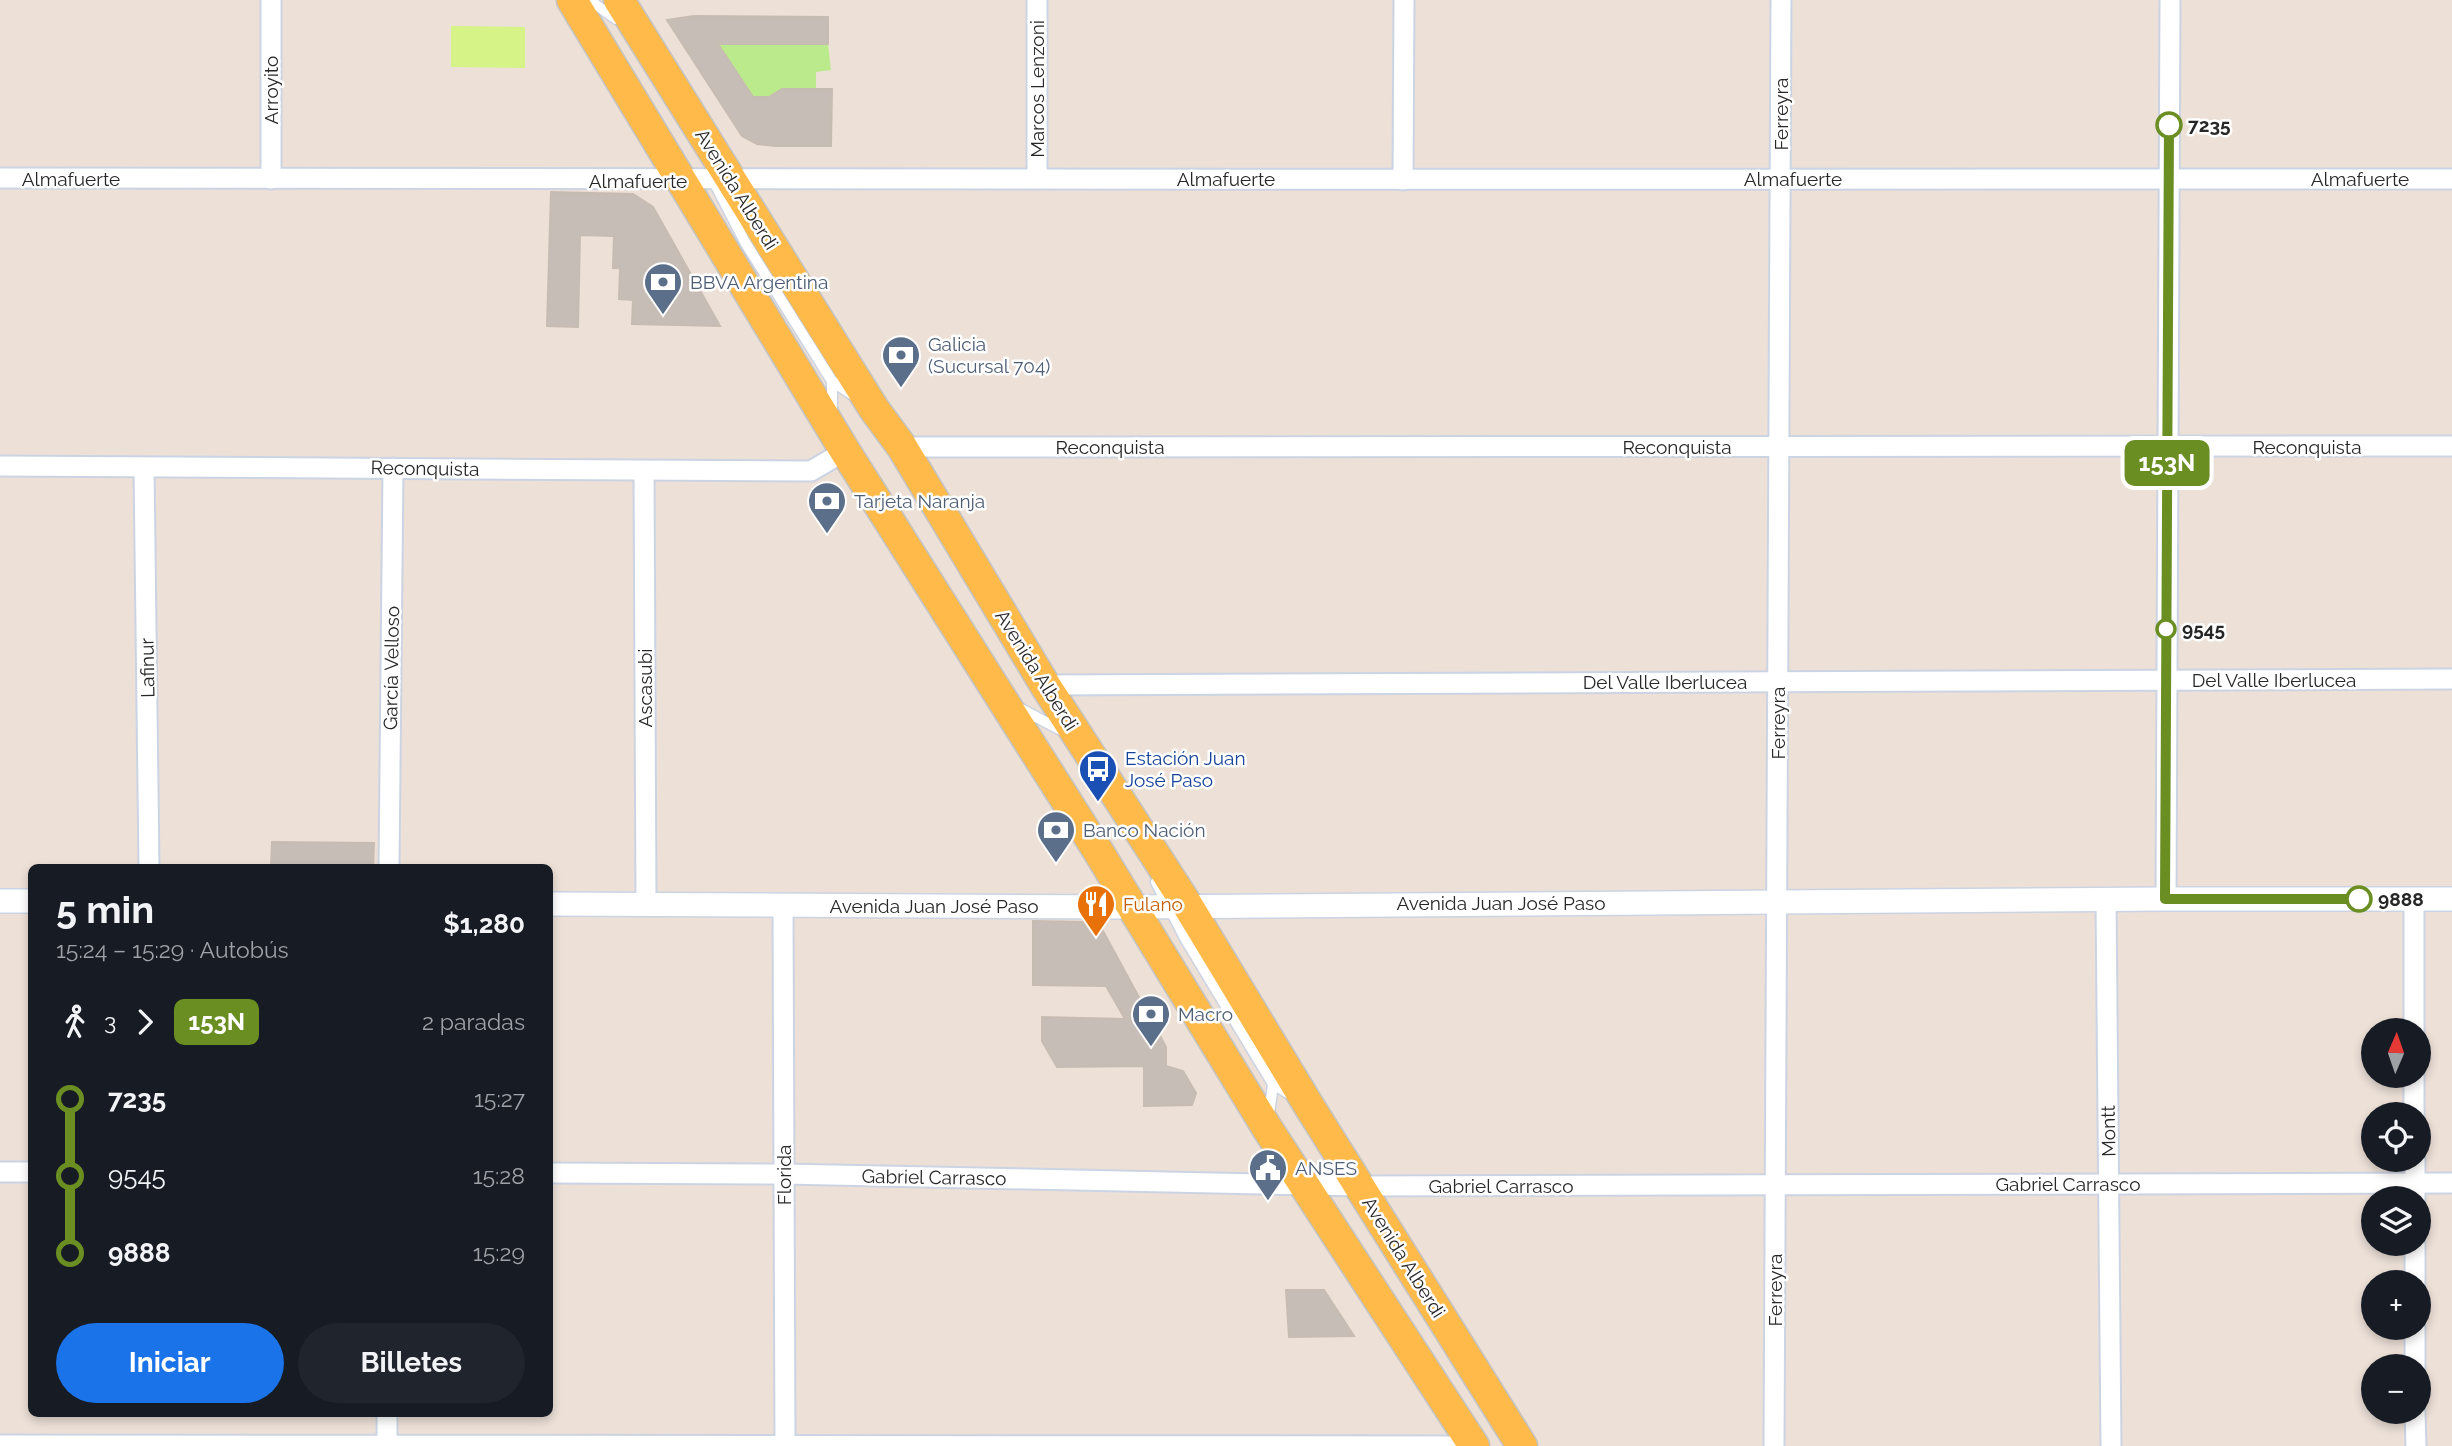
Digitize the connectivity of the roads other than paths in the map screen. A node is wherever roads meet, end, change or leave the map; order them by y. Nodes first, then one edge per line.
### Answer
1 (271, 0) edge
2 (572, 0) edge
3 (589, 0) edge
4 (610, 0) edge
5 (1037, 0) edge
6 (1404, 0) edge
7 (1781, 0) edge
8 (2169, 0) edge
9 (618, 10) edge
10 (623, 31) dead end
11 (0, 178) edge
12 (709, 178) junction
13 (1037, 178) junction
14 (1780, 178) junction
15 (271, 179) junction
16 (2169, 179) junction
17 (2452, 179) edge
18 (1403, 180) junction
19 (832, 381) junction
20 (874, 409) junction
21 (838, 439) junction
22 (2452, 446) edge
23 (902, 447) junction
24 (1779, 447) junction
25 (2167, 447) junction
26 (0, 466) edge
27 (144, 468) junction
28 (393, 468) junction
29 (645, 471) junction
30 (2452, 679) edge
31 (2166, 680) junction
32 (1778, 682) junction
33 (1045, 685) junction
34 (1004, 701) junction
35 (1061, 730) junction
36 (1074, 751) dead end
37 (149, 864) edge
38 (389, 864) edge
39 (1152, 875) dead end
40 (2106, 899) junction
41 (2165, 899) junction
42 (2414, 899) junction
43 (2452, 899) edge
44 (0, 901) edge
45 (28, 901) edge
46 (1777, 901) junction
47 (553, 904) edge
48 (646, 904) junction
49 (783, 905) junction
50 (1178, 906) junction
51 (1132, 907) junction
52 (2414, 1018) edge
53 (1273, 1084) junction
54 (1309, 1106) junction
55 (1267, 1128) junction
56 (0, 1172) edge
57 (28, 1172) edge
58 (553, 1173) edge
59 (784, 1174) junction
60 (2452, 1183) edge
61 (1303, 1184) junction
62 (2108, 1184) junction
63 (1776, 1185) junction
64 (1360, 1186) junction
65 (2431, 1188) edge
66 (2361, 1190) edge
67 (387, 1417) edge
68 (2415, 1424) edge
69 (0, 1445) edge
70 (387, 1445) edge
71 (785, 1445) edge
72 (1181, 1445) edge
73 (1475, 1446) edge
74 (1522, 1446) edge
75 (1774, 1446) edge
76 (2110, 1446) edge
77 (2416, 1446) edge

1 - 15 street, Arroyito
2 - 12 main road, Avenida Alberdi
3 - 9 lane
4 - 9 lane
5 - 13 street, Marcos Lenzoni
6 - 18 street
7 - 14 street, Ferreyra
8 - 16 street
9 - 10 lane
9 - 12 main road, Avenida Alberdi
11 - 15 street, Almafuerte
12 - 13 street, Almafuerte
12 - 15 street, Almafuerte
12 - 19 lane
12 - 20 main road, Avenida Alberdi
12 - 21 main road, Avenida Alberdi
13 - 18 street, Almafuerte
14 - 16 street, Almafuerte
14 - 18 street, Almafuerte
14 - 24 street, Ferreyra
16 - 17 street, Almafuerte
16 - 25 street
19 - 20 lane
19 - 21 lane
20 - 23 main road, Avenida Alberdi
21 - 29 street, Reconquista
21 - 34 main road, Avenida Alberdi
22 - 25 street, Reconquista
23 - 24 street, Reconquista
23 - 33 main road, Avenida Alberdi
24 - 25 street, Reconquista
24 - 32 street, Ferreyra
25 - 31 street
26 - 27 street, Reconquista
27 - 28 street, Reconquista
27 - 37 street, Lafinur
28 - 29 street, Reconquista
28 - 38 street, García Velloso
29 - 48 street, Ascasubi
30 - 31 street, Del Valle Iberlucea
31 - 32 street, Del Valle Iberlucea
31 - 41 street
32 - 33 street, Del Valle Iberlucea
32 - 46 street, Ferreyra
33 - 35 lane
33 - 50 main road, Avenida Alberdi
34 - 35 lane
34 - 51 main road, Avenida Alberdi
35 - 36 lane
39 - 50 lane
40 - 41 street, Avenida Juan José Paso
40 - 46 street, Avenida Juan José Paso
40 - 62 street, Montt
41 - 42 street, Avenida Juan José Paso
42 - 43 street, Avenida Juan José Paso
42 - 52 street
44 - 45 street
46 - 50 street, Avenida Juan José Paso
46 - 63 street, Ferreyra
47 - 48 street, Avenida Juan José Paso
48 - 49 street, Avenida Juan José Paso
49 - 51 street, Avenida Juan José Paso
49 - 59 street, Florida
50 - 51 street, Avenida Juan José Paso
50 - 53 lane
50 - 54 main road, Avenida Alberdi
51 - 55 main road, Avenida Alberdi
53 - 54 lane
53 - 55 lane
54 - 64 main road, Avenida Alberdi
55 - 61 main road, Avenida Alberdi
56 - 57 street
58 - 59 street, Gabriel Carrasco
59 - 61 street, Gabriel Carrasco
59 - 71 street, Florida
60 - 65 street, Gabriel Carrasco
61 - 64 street, Gabriel Carrasco
61 - 73 main road, Avenida Alberdi
62 - 63 street, Gabriel Carrasco
62 - 66 street, Gabriel Carrasco
62 - 76 street, Montt
63 - 64 street, Gabriel Carrasco
63 - 75 street, Ferreyra
64 - 74 main road, Avenida Alberdi
67 - 70 street
68 - 77 street
69 - 70 street
70 - 71 street
71 - 72 street
72 - 73 street

